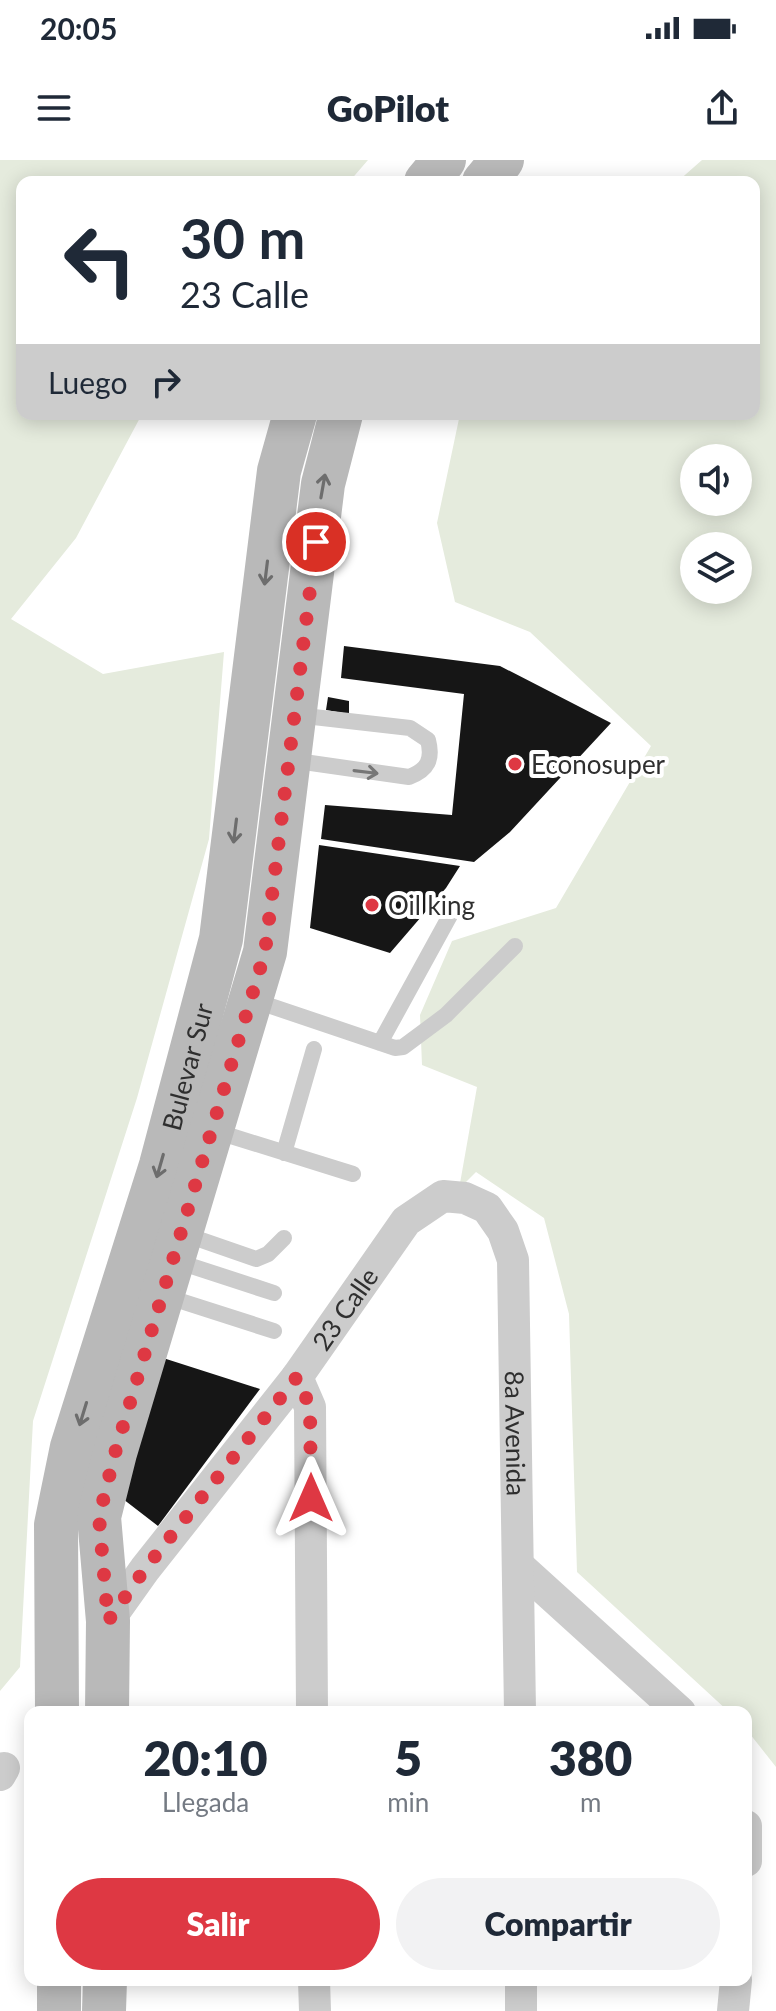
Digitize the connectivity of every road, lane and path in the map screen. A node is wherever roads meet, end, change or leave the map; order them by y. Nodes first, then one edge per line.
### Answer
1 (444, 160) edge
2 (502, 160) edge
3 (431, 176) edge
4 (489, 176) edge
5 (293, 420) edge
6 (339, 420) edge
7 (295, 715) junction
8 (289, 759) junction
9 (453, 910) dead end
10 (221, 939) junction
11 (515, 946) dead end
12 (265, 952) junction
13 (251, 1000) junction
14 (380, 1043) junction
15 (314, 1049) dead end
16 (213, 1130) junction
17 (284, 1153) junction
18 (353, 1174) dead end
19 (443, 1196) joint
20 (284, 1238) dead end
21 (173, 1263) junction
22 (274, 1293) dead end
23 (274, 1331) dead end
24 (297, 1377) junction
25 (520, 1567) junction
26 (108, 1621) junction
27 (57, 1706) edge
28 (107, 1706) edge
29 (312, 1706) edge
30 (520, 1706) edge
31 (673, 1706) edge
32 (59, 1986) edge
33 (105, 1986) edge
34 (314, 1986) edge
35 (521, 1986) edge
36 (735, 1986) edge
37 (59, 2011) edge
38 (104, 2011) edge
39 (315, 2011) edge
40 (521, 2011) edge
41 (733, 2011) edge

1 - 3 main road
2 - 4 main road
5 -> 10 main road, Bulevar Sur
7 -> 6 main road, Bulevar Sur
7 - 8 main road, Bulevar Sur
8 -> 7 lane
8 - 12 main road, Bulevar Sur
9 - 14 lane
10 - 12 main road
10 -> 27 main road, Bulevar Sur
11 - 14 lane
12 - 13 main road, Bulevar Sur
13 - 14 lane
13 - 16 main road, Bulevar Sur
15 - 17 lane
16 - 17 lane
16 - 21 main road, Bulevar Sur
17 - 18 lane
19 - 24 street, 23 Calle
19 - 25 street, 8a Avenida
20 - 21 lane
21 - 22 lane
21 - 23 lane
21 - 26 main road, Bulevar Sur
24 - 26 street, 23 Calle
24 - 29 street
25 - 30 street, 8a Avenida
25 - 31 street
26 - 28 main road, Bulevar Sur
32 - 37 main road
33 - 38 main road
34 - 39 street
35 - 40 street
36 - 41 street

